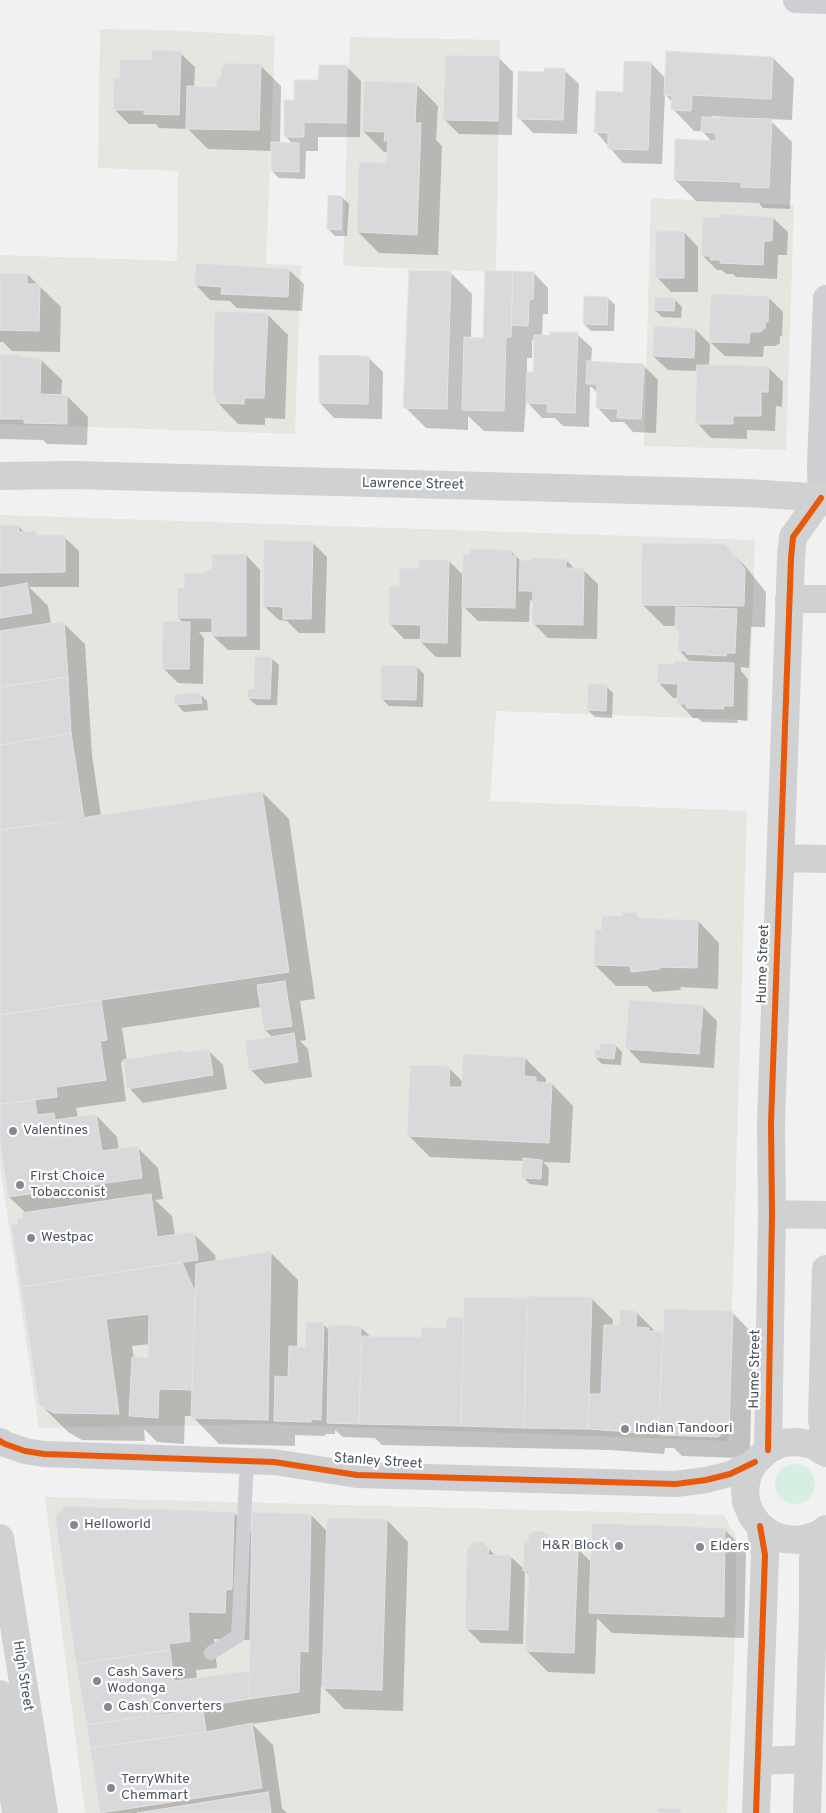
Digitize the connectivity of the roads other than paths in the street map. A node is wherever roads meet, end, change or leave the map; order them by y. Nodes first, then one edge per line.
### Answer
1 (796, 0) edge
2 (826, 1) edge
3 (826, 298) edge
4 (0, 476) edge
5 (824, 501) edge
6 (789, 599) junction
7 (826, 599) edge
8 (780, 858) junction
9 (826, 859) edge
10 (772, 1214) junction
11 (826, 1215) edge
12 (826, 1268) edge
13 (0, 1441) edge
14 (826, 1445) edge
15 (826, 1453) edge
16 (761, 1456) junction
17 (247, 1461) junction
18 (760, 1526) junction
19 (822, 1532) edge
20 (0, 1538) edge
21 (211, 1653) dead end
22 (0, 1694) edge
23 (809, 1759) junction
24 (758, 1761) junction
25 (16, 1813) edge
26 (44, 1813) edge
27 (756, 1813) edge
28 (808, 1813) edge

1 - 2 street
3 - 5 street
4 - 5 street, Lawrence Street
5 - 6 street, Hume Street
6 - 7 street
6 - 8 street, Hume Street
8 - 9 street
8 - 10 street, Hume Street
10 - 11 street
10 - 16 street, Hume Street
12 - 14 street
13 - 17 street, Stanley Street
15 - 16 street
16 - 17 street, Stanley Street
16 - 18 street, Hume Street
17 - 21 lane
18 - 19 street
18 - 24 street
19 - 23 street
20 - 26 street, High Street
22 - 25 street, High Street
23 - 24 street
23 - 28 street
24 - 27 street

